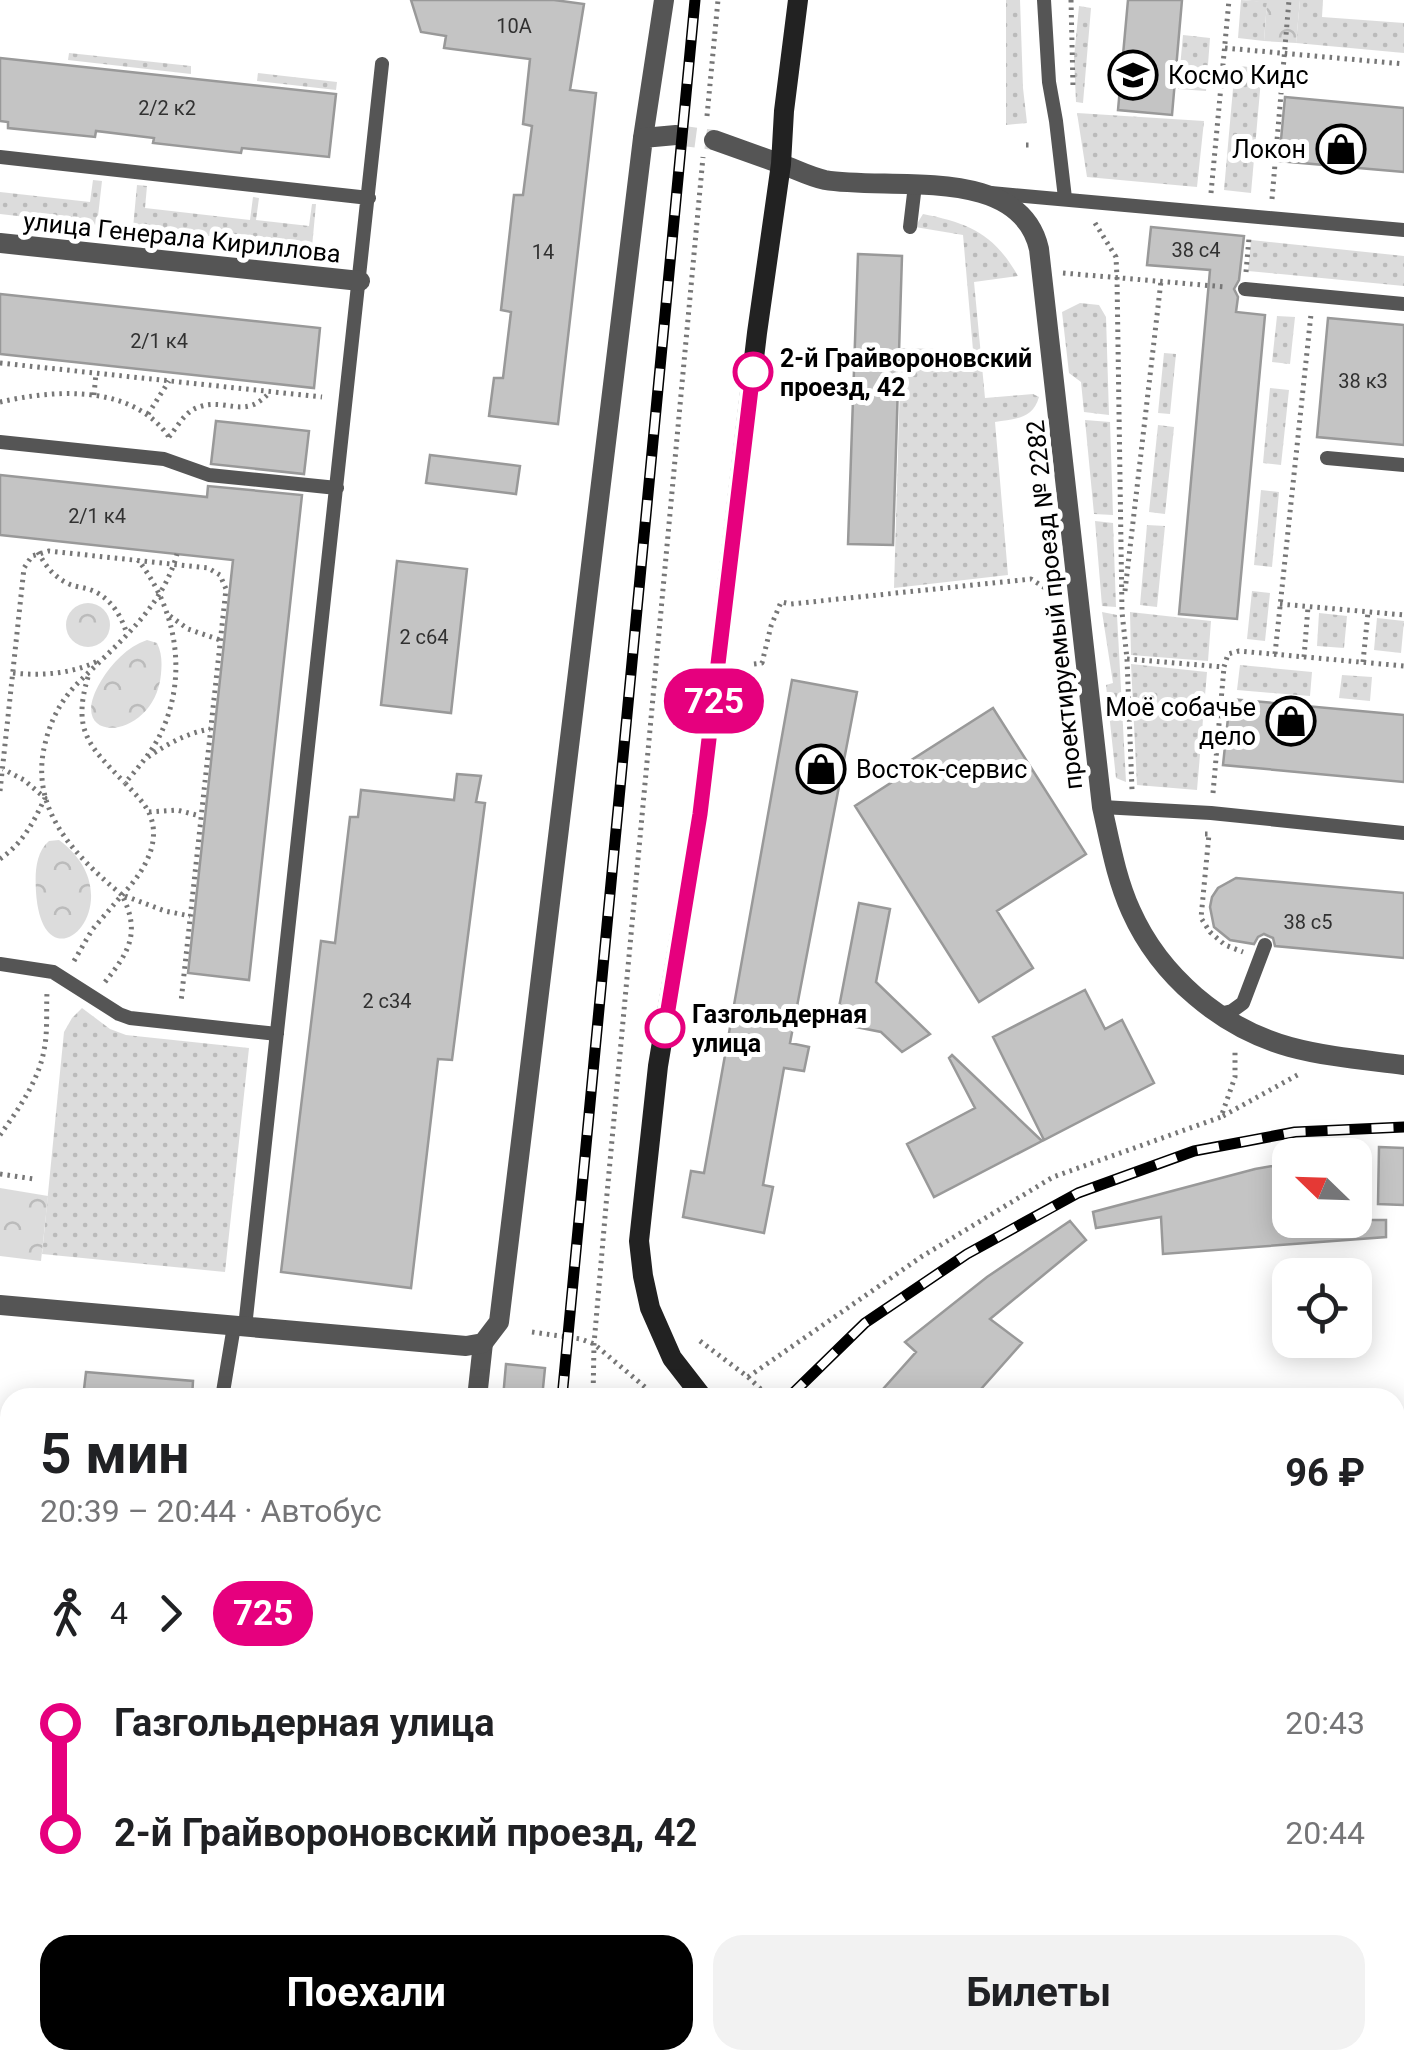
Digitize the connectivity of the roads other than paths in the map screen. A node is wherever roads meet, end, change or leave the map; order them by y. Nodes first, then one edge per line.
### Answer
1 (664, 0) edge
2 (798, 0) edge
3 (1044, 0) edge
4 (382, 64) dead end
5 (676, 134) tunnel mouth
6 (643, 138) junction
7 (708, 139) tunnel mouth
8 (0, 157) edge
9 (781, 164) junction
10 (915, 184) junction
11 (984, 192) junction
12 (369, 198) junction
13 (1064, 198) junction
14 (910, 227) dead end
15 (1404, 230) edge
16 (0, 243) edge
17 (360, 282) junction
18 (1245, 289) road end
19 (1404, 304) edge
20 (0, 442) edge
21 (1327, 458) dead end
22 (1404, 464) edge
23 (337, 488) junction
24 (1102, 807) junction
25 (1404, 833) edge
26 (1265, 945) dead end
27 (0, 964) edge
28 (1225, 1018) junction
29 (277, 1034) junction
30 (1404, 1065) edge
31 (0, 1305) edge
32 (240, 1326) junction
33 (483, 1342) junction
34 (224, 1388) edge
35 (478, 1388) edge
36 (696, 1388) edge

1 - 6 street
2 - 9 main road
3 - 13 lane
4 - 12 lane
5 - 6 street
6 - 33 street
7 - 9 street, проектируемый проезд № 2282
8 - 12 lane
9 - 10 street, проектируемый проезд № 2282
9 - 36 main road
10 - 11 street, проектируемый проезд № 2282
10 - 14 lane
11 - 13 lane
11 - 24 street, проектируемый проезд № 2282
12 - 17 lane
13 - 15 lane
16 - 17 street, улица Генерала Кириллова
17 - 23 lane
18 - 19 lane
20 - 23 lane
21 - 22 lane
23 - 29 lane
24 - 25 lane
24 - 28 street, проектируемый проезд № 2282
26 - 28 lane
27 - 29 lane
28 - 30 street, проектируемый проезд № 2282
29 - 32 lane
31 - 32 street
32 - 33 street
32 - 34 lane
33 - 35 street

